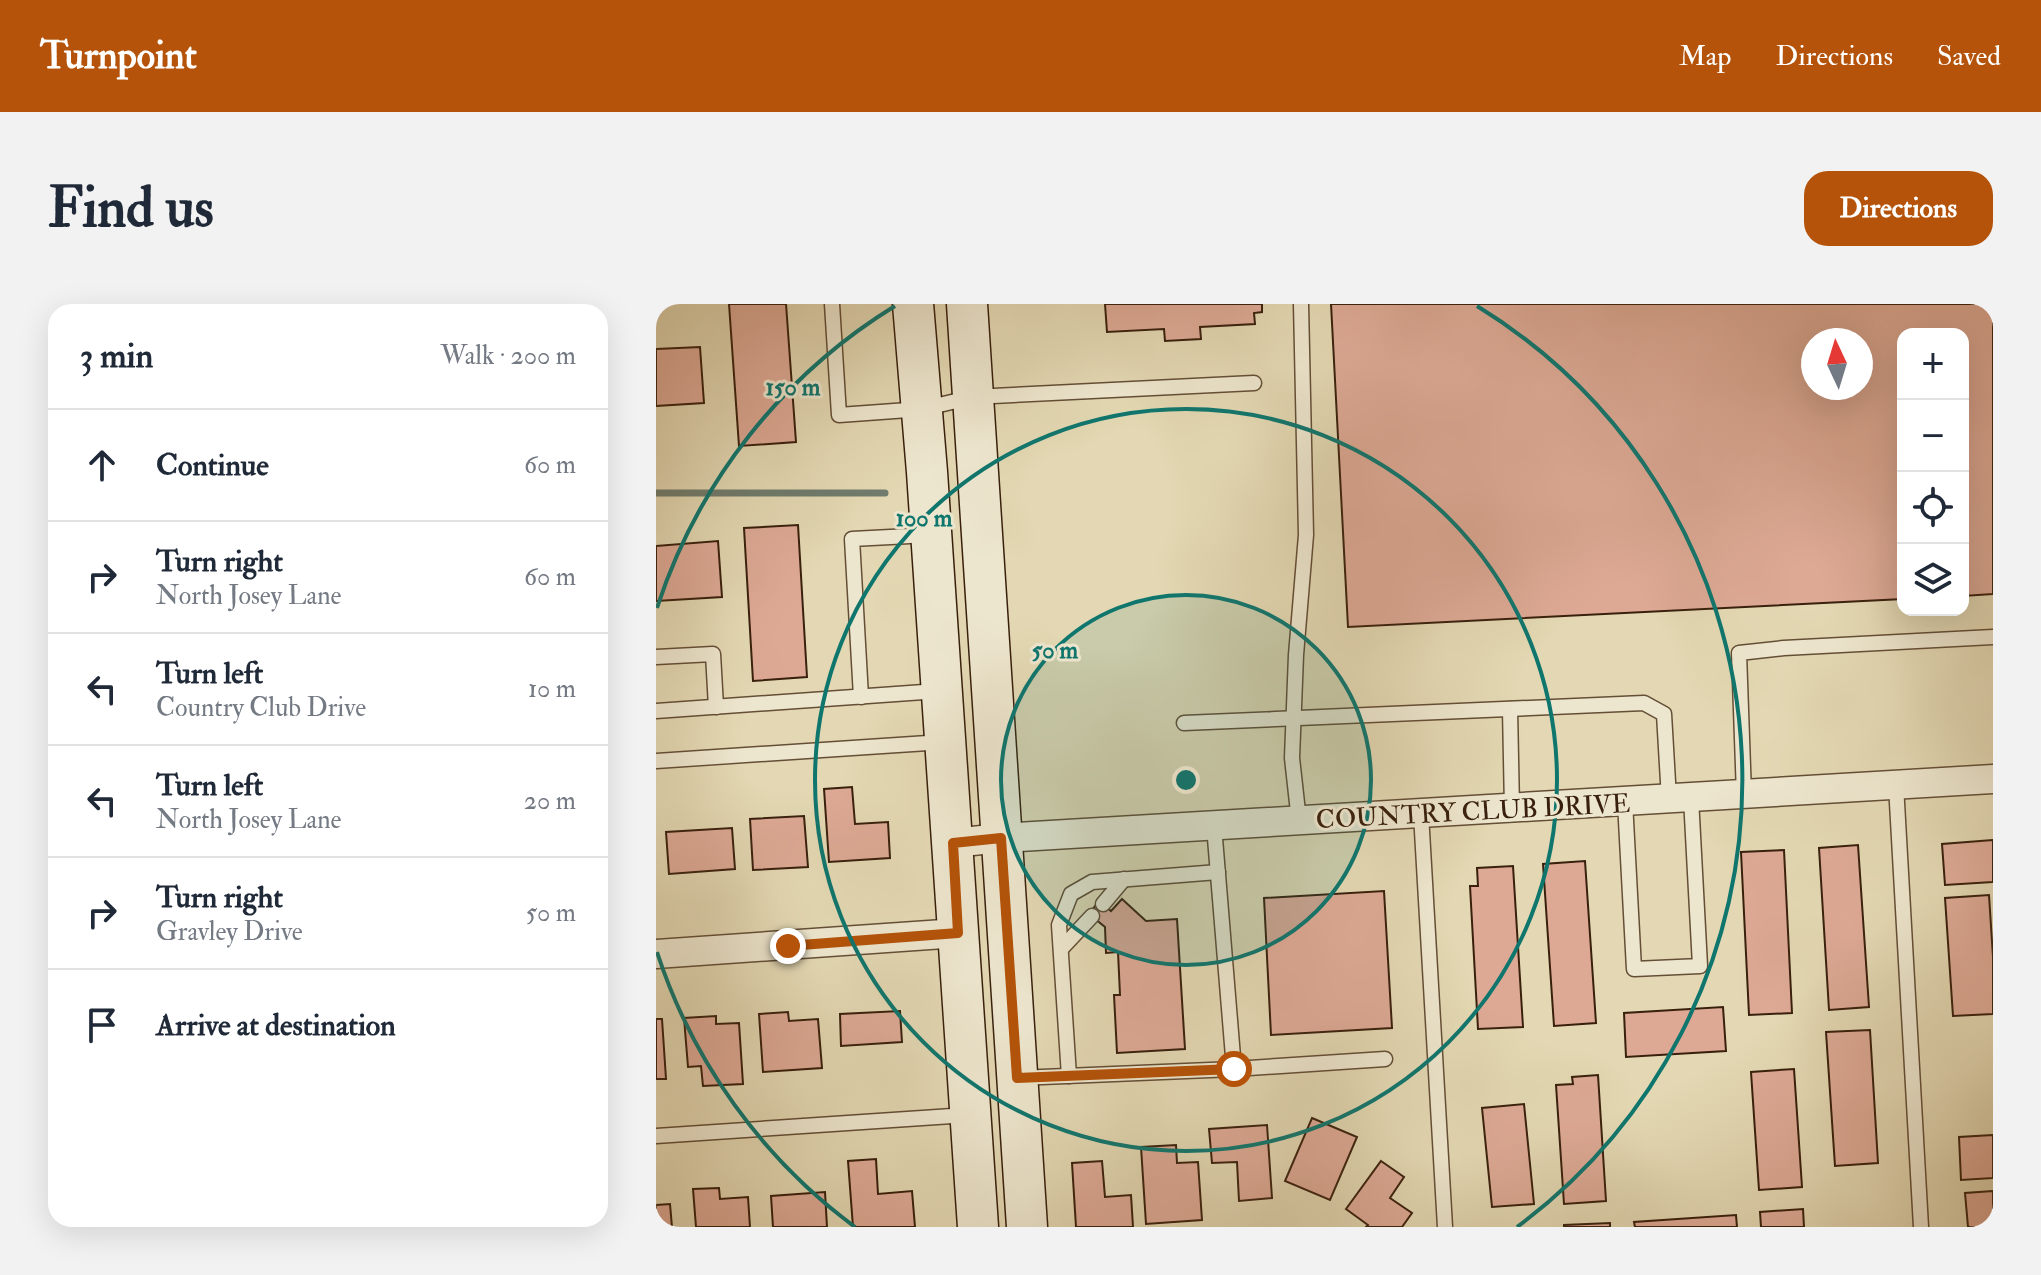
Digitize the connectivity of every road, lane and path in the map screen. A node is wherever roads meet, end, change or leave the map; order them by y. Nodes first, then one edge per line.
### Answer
1 (832, 304) edge
2 (913, 304) edge
3 (967, 304) edge
4 (1301, 304) edge
5 (1254, 383) dead end
6 (973, 397) junction
7 (922, 409) junction
8 (931, 535) junction
9 (1993, 637) edge
10 (656, 657) edge
11 (942, 691) junction
12 (861, 697) junction
13 (716, 707) junction
14 (1510, 709) junction
15 (656, 711) edge
16 (1294, 718) junction
17 (1184, 723) dead end
18 (946, 741) junction
19 (656, 761) edge
20 (1993, 779) edge
21 (1896, 785) junction
22 (1744, 795) junction
23 (1680, 799) junction
24 (1625, 802) junction
25 (1512, 809) junction
26 (1421, 814) junction
27 (1299, 821) junction
28 (1214, 826) junction
29 (1001, 838) junction
30 (953, 843) junction
31 (1218, 872) junction
32 (1124, 879) junction
33 (1103, 904) dead end
34 (1092, 916) dead end
35 (958, 933) junction
36 (1061, 949) junction
37 (656, 954) edge
38 (1385, 1059) dead end
39 (1234, 1069) junction
40 (1069, 1076) junction
41 (1017, 1078) junction
42 (970, 1114) junction
43 (656, 1136) edge
44 (978, 1227) edge
45 (1027, 1227) edge
46 (1445, 1227) edge
47 (1921, 1227) edge

1 - 7 lane
2 - 7 main road
3 - 6 main road
4 - 16 lane
5 - 6 lane
6 - 7 lane
6 - 29 main road
7 - 8 main road
8 - 11 main road
8 - 12 lane
9 - 22 lane
10 - 13 lane
11 - 12 lane
11 - 18 main road
12 - 13 lane
13 - 15 lane
14 - 16 lane
14 - 23 lane
14 - 25 lane
16 - 17 lane
16 - 27 lane
18 - 19 lane
18 - 30 main road
20 - 21 street, COUNTRY CLUB DRIVE
21 - 22 street, COUNTRY CLUB DRIVE
21 - 47 lane
22 - 23 street, COUNTRY CLUB DRIVE
23 - 24 street, COUNTRY CLUB DRIVE
23 - 24 lane
24 - 25 street, COUNTRY CLUB DRIVE
25 - 26 street, COUNTRY CLUB DRIVE
26 - 27 street, COUNTRY CLUB DRIVE
26 - 46 lane
27 - 28 street, COUNTRY CLUB DRIVE
28 - 29 street, COUNTRY CLUB DRIVE
28 - 31 lane
29 - 30 street, COUNTRY CLUB DRIVE
29 - 41 main road
30 - 35 main road
31 - 32 lane
31 - 39 lane
32 - 33 lane
32 - 36 lane
34 - 36 lane
35 - 37 street
35 - 42 main road
36 - 40 lane
38 - 39 lane
39 - 40 lane
40 - 41 lane
41 - 45 main road
42 - 43 lane
42 - 44 main road

